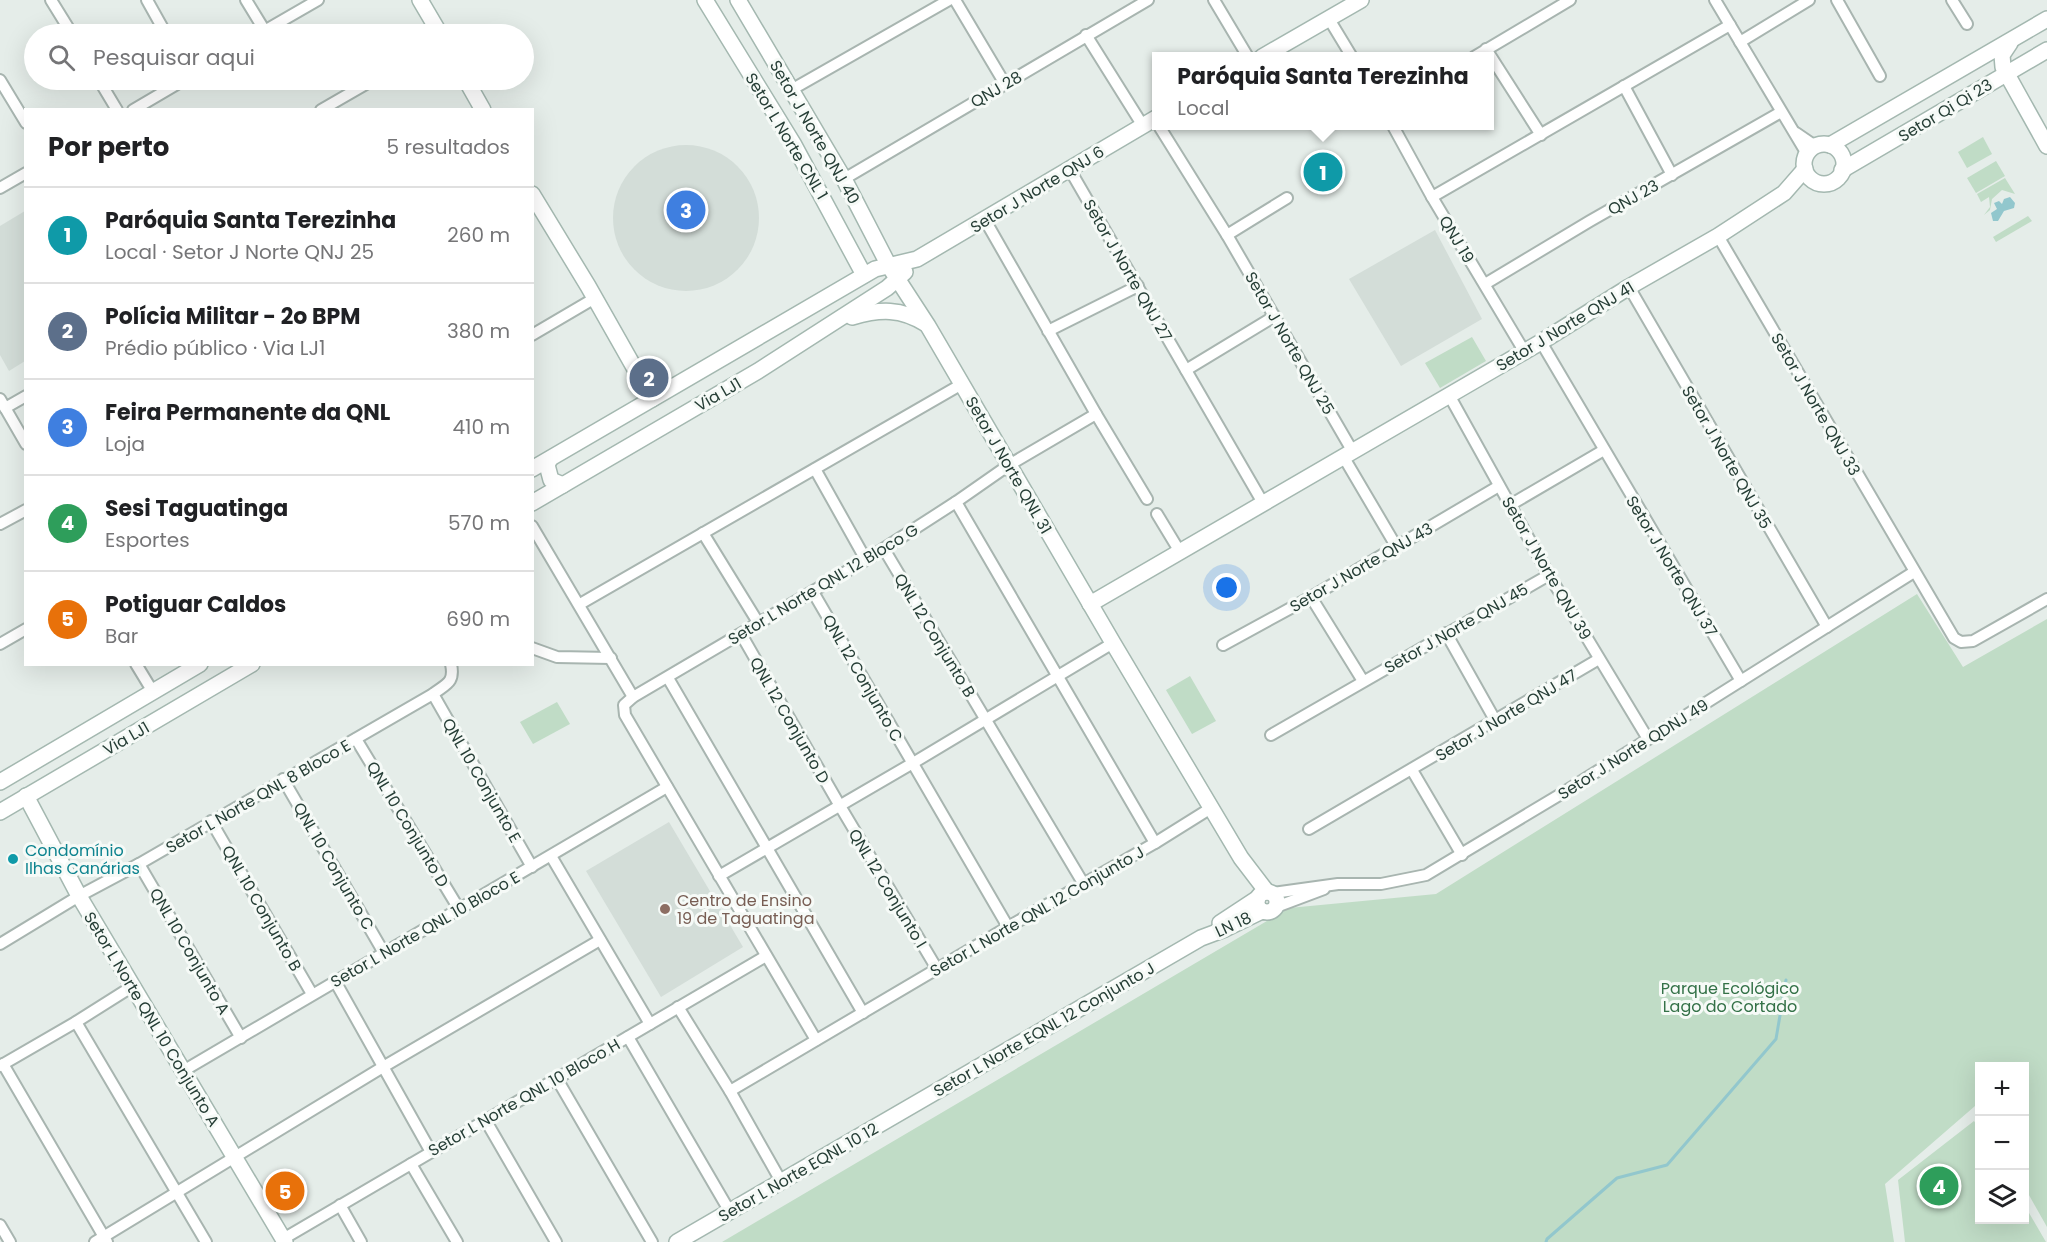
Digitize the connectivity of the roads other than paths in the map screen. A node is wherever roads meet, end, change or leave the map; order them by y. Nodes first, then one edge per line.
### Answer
1 (51, 0) edge
2 (147, 0) edge
3 (246, 0) edge
4 (318, 0) edge
5 (420, 0) edge
6 (705, 0) edge
7 (949, 0) edge
8 (955, 0) edge
9 (1148, 0) edge
10 (1214, 0) edge
11 (1361, 0) edge
12 (1570, 0) edge
13 (1715, 0) edge
14 (1809, 0) edge
15 (1836, 0) edge
16 (1952, 0) edge
17 (742, 2) edge
18 (1336, 10) edge
19 (2047, 19) edge
20 (66, 24) edge
21 (160, 24) edge
22 (258, 24) edge
23 (277, 24) edge
24 (434, 24) edge
25 (1967, 24) dead end
26 (1730, 25) junction
27 (1086, 35) junction
28 (2011, 41) junction
29 (1740, 42) junction
30 (1486, 49) junction
31 (2047, 50) edge
32 (1245, 52) edge
33 (1270, 52) edge
34 (1350, 52) edge
35 (1482, 52) edge
36 (1488, 52) edge
37 (1494, 61) edge
38 (2006, 74) junction
39 (1880, 76) dead end
40 (0, 80) edge
41 (1005, 84) junction
42 (1624, 86) junction
43 (105, 90) edge
44 (167, 90) edge
45 (356, 90) edge
46 (472, 90) edge
47 (791, 90) junction
48 (116, 108) edge
49 (136, 108) edge
50 (324, 108) edge
51 (482, 108) edge
52 (1781, 112) junction
53 (24, 120) edge
54 (1152, 120) edge
55 (1152, 123) edge
56 (1159, 130) edge
57 (1395, 130) edge
58 (1540, 135) junction
59 (2047, 146) edge
60 (1814, 154) junction
61 (1070, 170) junction
62 (1842, 171) junction
63 (1672, 175) junction
64 (24, 178) edge
65 (1818, 183) junction
66 (847, 184) junction
67 (1, 185) edge
68 (1784, 193) junction
69 (534, 197) edge
70 (1432, 197) junction
71 (1287, 198) dead end
72 (828, 205) junction
73 (985, 220) junction
74 (1227, 235) junction
75 (1718, 236) junction
76 (917, 259) junction
77 (889, 266) junction
78 (864, 275) junction
79 (899, 279) junction
80 (1485, 285) junction
81 (1138, 286) junction
82 (1629, 287) junction
83 (595, 298) junction
84 (1275, 316) junction
85 (839, 320) junction
86 (928, 326) junction
87 (534, 330) edge
88 (1048, 331) junction
89 (1541, 342) junction
90 (744, 345) junction
91 (1524, 351) junction
92 (1186, 370) junction
93 (758, 371) junction
94 (962, 384) junction
95 (1449, 395) junction
96 (24, 397) edge
97 (652, 399) junction
98 (3, 404) edge
99 (1096, 414) junction
100 (24, 441) edge
101 (1604, 450) junction
102 (1348, 454) junction
103 (550, 459) junction
104 (1009, 465) junction
105 (534, 468) edge
106 (815, 469) junction
107 (563, 485) junction
108 (1499, 486) junction
109 (1147, 499) dead end
110 (534, 502) edge
111 (956, 502) junction
112 (1263, 502) junction
113 (1510, 505) junction
114 (0, 510) edge
115 (24, 511) edge
116 (1157, 514) dead end
117 (3, 522) edge
118 (704, 533) junction
119 (536, 539) edge
120 (1396, 546) junction
121 (884, 549) junction
122 (1180, 552) junction
123 (866, 561) junction
124 (1914, 572) junction
125 (1549, 575) junction
126 (813, 592) junction
127 (1311, 597) junction
128 (2047, 599) edge
129 (580, 604) junction
130 (1090, 604) junction
131 (759, 624) junction
132 (1827, 627) junction
133 (24, 630) edge
134 (1446, 633) junction
135 (741, 634) junction
136 (0, 644) edge
137 (1113, 644) junction
138 (1223, 645) dead end
139 (534, 649) edge
140 (611, 658) junction
141 (1599, 659) junction
142 (137, 666) edge
143 (197, 666) edge
144 (249, 666) edge
145 (451, 666) edge
146 (1059, 677) junction
147 (668, 678) junction
148 (1363, 681) junction
149 (1741, 681) junction
150 (153, 692) junction
151 (433, 694) junction
152 (630, 699) junction
153 (1495, 720) junction
154 (986, 721) junction
155 (1271, 735) dead end
156 (356, 739) junction
157 (1648, 739) junction
158 (913, 763) junction
159 (1412, 770) junction
160 (283, 779) junction
161 (0, 782) edge
162 (667, 787) junction
163 (26, 796) junction
164 (840, 806) junction
165 (1210, 808) junction
166 (0, 812) edge
167 (211, 821) junction
168 (1309, 829) dead end
169 (1155, 843) junction
170 (769, 847) junction
171 (1462, 855) junction
172 (551, 856) junction
173 (139, 864) junction
174 (532, 867) junction
175 (719, 876) junction
176 (1083, 883) junction
177 (79, 896) junction
178 (1266, 900) junction
179 (459, 909) junction
180 (1008, 927) junction
181 (1201, 938) joint
182 (600, 940) junction
183 (0, 944) edge
184 (384, 953) junction
185 (766, 956) junction
186 (937, 969) junction
187 (335, 981) junction
188 (133, 986) junction
189 (312, 994) junction
190 (678, 1007) junction
191 (863, 1013) junction
192 (76, 1022) junction
193 (650, 1024) junction
194 (628, 1037) junction
195 (241, 1038) junction
196 (816, 1040) junction
197 (1, 1065) edge
198 (383, 1067) junction
199 (183, 1071) junction
200 (557, 1079) junction
201 (730, 1091) junction
202 (888, 1120) joint
203 (486, 1121) junction
204 (431, 1152) junction
205 (235, 1157) junction
206 (411, 1164) junction
207 (782, 1183) junction
208 (177, 1192) junction
209 (340, 1205) junction
210 (730, 1212) junction
211 (0, 1225) edge
212 (102, 1240) edge
213 (284, 1241) edge
214 (10, 1242) edge
215 (206, 1242) edge
216 (361, 1242) edge
217 (458, 1242) edge
218 (556, 1242) edge
219 (652, 1242) edge
220 (677, 1242) edge

1 - 20 street
2 - 21 street
3 - 22 street
4 - 23 street
5 - 24 street
6 - 72 street, Setor L Norte CNL 1
7 - 47 street
8 - 41 street
9 - 27 street, QNJ 28
10 - 32 street
11 - 18 street
12 - 30 street
13 - 26 street
14 - 29 street
15 - 39 street
16 - 25 street
17 - 47 street, Setor J Norte QNJ 40
18 - 33 street
18 - 34 street
19 - 28 street, Setor Qi Qi 23
26 - 29 street
26 - 42 street
27 - 41 street, QNJ 28
27 - 54 street, Setor J Norte QNJ 25
28 - 38 street
28 - 60 street, Setor Qi Qi 23
29 - 52 street
30 - 35 street
30 - 36 street
31 - 38 street, Setor Qi Qi 23
37 - 58 street
38 - 59 street
38 - 62 street, Setor Qi Qi 23
40 - 53 street
41 - 66 street, QNJ 28
42 - 58 street
42 - 63 street
43 - 48 street
44 - 49 street
45 - 50 street
46 - 51 street
47 - 66 street, Setor J Norte QNJ 40
52 - 60 street
52 - 63 street, QNJ 23
55 - 61 street, Setor J Norte QNJ 6
56 - 74 street, Setor J Norte QNJ 25
57 - 70 street, QNJ 19
58 - 70 street
60 - 62 street
60 - 65 street
60 - 68 street
61 - 73 street, Setor J Norte QNJ 6
61 - 81 street, Setor J Norte QNJ 27
62 - 65 street
63 - 80 street, QNJ 23
64 - 67 street
65 - 68 street
66 - 72 street
66 - 77 street, Setor J Norte QNJ 40
68 - 75 street, Setor J Norte QNJ 41
69 - 83 street
70 - 80 street, QNJ 19
71 - 74 street
72 - 78 street, Setor L Norte CNL 1
73 - 76 street, Setor J Norte QNJ 6
73 - 88 street
74 - 84 street, Setor J Norte QNJ 25
75 - 82 street, Setor J Norte QNJ 41
75 - 124 street, Setor J Norte QNJ 33
76 - 77 street, Via LJ1
76 - 79 street, Via LJ1
77 - 78 street, Via LJ1
77 - 79 street, Setor J Norte QNJ 40
78 - 90 street, Via LJ1
79 - 85 street, Via LJ1
79 - 86 street, Setor J Norte QNL 31
80 - 91 street, QNJ 19
81 - 88 street
81 - 92 street, Setor J Norte QNJ 27
82 - 89 street, Setor J Norte QNJ 41
82 - 132 street, Setor J Norte QNJ 35
83 - 87 street
83 - 97 street
84 - 92 street
84 - 102 street, Setor J Norte QNJ 25
85 - 86 street
85 - 93 street, Via LJ1
86 - 94 street, Setor J Norte QNL 31
88 - 99 street
89 - 91 street, Setor J Norte QNJ 41
89 - 101 street, Setor J Norte QNJ 37
90 - 93 street
90 - 97 street, Via LJ1
91 - 95 street, Setor J Norte QNJ 41
92 - 112 street, Setor J Norte QNJ 27
93 - 107 street, Via LJ1
94 - 104 street, Setor J Norte QNL 31
94 - 106 street
95 - 102 street, Setor J Norte QNJ 41
95 - 108 street, Setor J Norte QNJ 39
96 - 98 street
97 - 103 street, Via LJ1
98 - 100 street
99 - 104 street, Setor L Norte QNL 12 Bloco G
99 - 109 street
101 - 113 street
101 - 149 street, Setor J Norte QNJ 37
102 - 112 street, Setor J Norte QNJ 41
102 - 120 street
103 - 105 street, Via LJ1
103 - 107 street
104 - 111 street, Setor L Norte QNL 12 Bloco G
104 - 130 street, Setor J Norte QNL 31
106 - 118 street
106 - 123 street
107 - 110 street, Via LJ1
108 - 113 street, Setor J Norte QNJ 39
108 - 120 street, Setor J Norte QNJ 43
111 - 121 street, Setor L Norte QNL 12 Bloco G
111 - 146 street
112 - 122 street, Setor J Norte QNJ 41
113 - 125 street, Setor J Norte QNJ 39
114 - 117 street
115 - 117 street
116 - 122 street
118 - 129 street
118 - 131 street
119 - 129 street
120 - 127 street, Setor J Norte QNJ 43
121 - 123 street, Setor L Norte QNL 12 Bloco G
121 - 154 street, QNL 12 Conjunto B
122 - 130 street, Setor J Norte QNJ 41
123 - 126 street, Setor L Norte QNL 12 Bloco G
124 - 128 street, Setor J Norte QNJ 33
124 - 132 street, Setor J Norte QDNJ 49
125 - 134 street, Setor J Norte QNJ 45
125 - 141 street, Setor J Norte QNJ 39
126 - 131 street, Setor L Norte QNL 12 Bloco G
126 - 158 street, QNL 12 Conjunto C
127 - 138 street, Setor J Norte QNJ 43
127 - 148 street
129 - 140 street
130 - 137 street, Setor J Norte QNL 31
131 - 135 street, Setor L Norte QNL 12 Bloco G
132 - 149 street, Setor J Norte QDNJ 49
133 - 136 street
134 - 148 street, Setor J Norte QNJ 45
134 - 153 street
135 - 147 street, Setor L Norte QNL 12 Bloco G
135 - 164 street, QNL 12 Conjunto D
137 - 146 street
137 - 165 street, Setor J Norte QNL 31
139 - 140 street
140 - 152 street
141 - 153 street, Setor J Norte QNJ 47
141 - 157 street, Setor J Norte QNJ 39
142 - 150 street
143 - 150 street, Via LJ1
144 - 163 street, Via LJ1
145 - 151 street, Setor L Norte QNL 8 Bloco E
146 - 154 street
146 - 169 street
147 - 152 street, Setor L Norte QNL 12 Bloco G
147 - 170 street
148 - 155 street, Setor J Norte QNJ 45
149 - 157 street, Setor J Norte QDNJ 49
150 - 161 street, Via LJ1
151 - 156 street, Setor L Norte QNL 8 Bloco E
151 - 174 street, QNL 10 Conjunto E
152 - 162 street
153 - 159 street, Setor J Norte QNJ 47
154 - 158 street
154 - 176 street, QNL 12 Conjunto B
156 - 160 street, Setor L Norte QNL 8 Bloco E
156 - 179 street, QNL 10 Conjunto D
157 - 171 street, Setor J Norte QDNJ 49
158 - 164 street
158 - 180 street, QNL 12 Conjunto C
159 - 168 street, Setor J Norte QNJ 47
159 - 171 street
160 - 167 street, Setor L Norte QNL 8 Bloco E
160 - 184 street, QNL 10 Conjunto C
162 - 172 street, Setor L Norte QNL 10 Bloco E
162 - 175 street
163 - 166 street, Via LJ1
163 - 177 street, Setor L Norte QNL 10 Conjunto A
164 - 170 street
164 - 186 street, QNL 12 Conjunto I
165 - 169 street, Setor L Norte QNL 12 Conjunto J
165 - 178 street, Setor J Norte QNL 31
167 - 173 street, Setor L Norte QNL 8 Bloco E
167 - 189 street, QNL 10 Conjunto B
169 - 176 street, Setor L Norte QNL 12 Conjunto J
170 - 175 street
170 - 191 street
171 - 178 street, Setor J Norte QDNJ 49
172 - 174 street, Setor L Norte QNL 10 Bloco E
172 - 182 street
173 - 177 street, Setor L Norte QNL 8 Bloco E
173 - 195 street, QNL 10 Conjunto A
174 - 179 street, Setor L Norte QNL 10 Bloco E
175 - 185 street
176 - 180 street, Setor L Norte QNL 12 Conjunto J
177 - 183 street, Setor L Norte QNL 8 Bloco E
177 - 188 street, Setor L Norte QNL 10 Conjunto A
178 - 181 street, LN 18
179 - 184 street, Setor L Norte QNL 10 Bloco E
180 - 186 street, Setor L Norte QNL 12 Conjunto J
181 - 202 street, Setor L Norte EQNL 12 Conjunto J
182 - 193 street
182 - 198 street
184 - 187 street, Setor L Norte QNL 10 Bloco E
185 - 190 street, Setor L Norte QNL 10 Bloco H
185 - 196 street
186 - 191 street, Setor L Norte QNL 12 Conjunto J
187 - 189 street, Setor L Norte QNL 10 Bloco E
187 - 198 street
188 - 192 street
188 - 199 street, Setor L Norte QNL 10 Conjunto A
189 - 195 street, Setor L Norte QNL 10 Bloco E
190 - 193 street, Setor L Norte QNL 10 Bloco H
190 - 201 street
191 - 196 street, Setor L Norte QNL 12 Conjunto J
192 - 197 street
192 - 208 street
193 - 194 street, Setor L Norte QNL 10 Bloco H
194 - 200 street, Setor L Norte QNL 10 Bloco H
194 - 210 street
195 - 199 street, Setor L Norte QNL 10 Bloco E
196 - 201 street, Setor L Norte QNL 12 Conjunto J
197 - 212 street
198 - 204 street
198 - 205 street
199 - 205 street, Setor L Norte QNL 10 Conjunto A
200 - 203 street, Setor L Norte QNL 10 Bloco H
200 - 219 street
201 - 207 street
202 - 207 street, Setor L Norte EQNL 10 12
203 - 204 street, Setor L Norte QNL 10 Bloco H
203 - 218 street
204 - 206 street, Setor L Norte QNL 10 Bloco H
205 - 208 street
205 - 213 street, Setor L Norte QNL 10 Conjunto A
206 - 209 street, Setor L Norte QNL 10 Bloco H
206 - 217 street
207 - 210 street, Setor L Norte EQNL 10 12
208 - 212 street
208 - 215 street
209 - 213 street, Setor L Norte QNL 10 Bloco H
209 - 216 street
210 - 220 street, Setor L Norte EQNL 10 12
211 - 214 street

